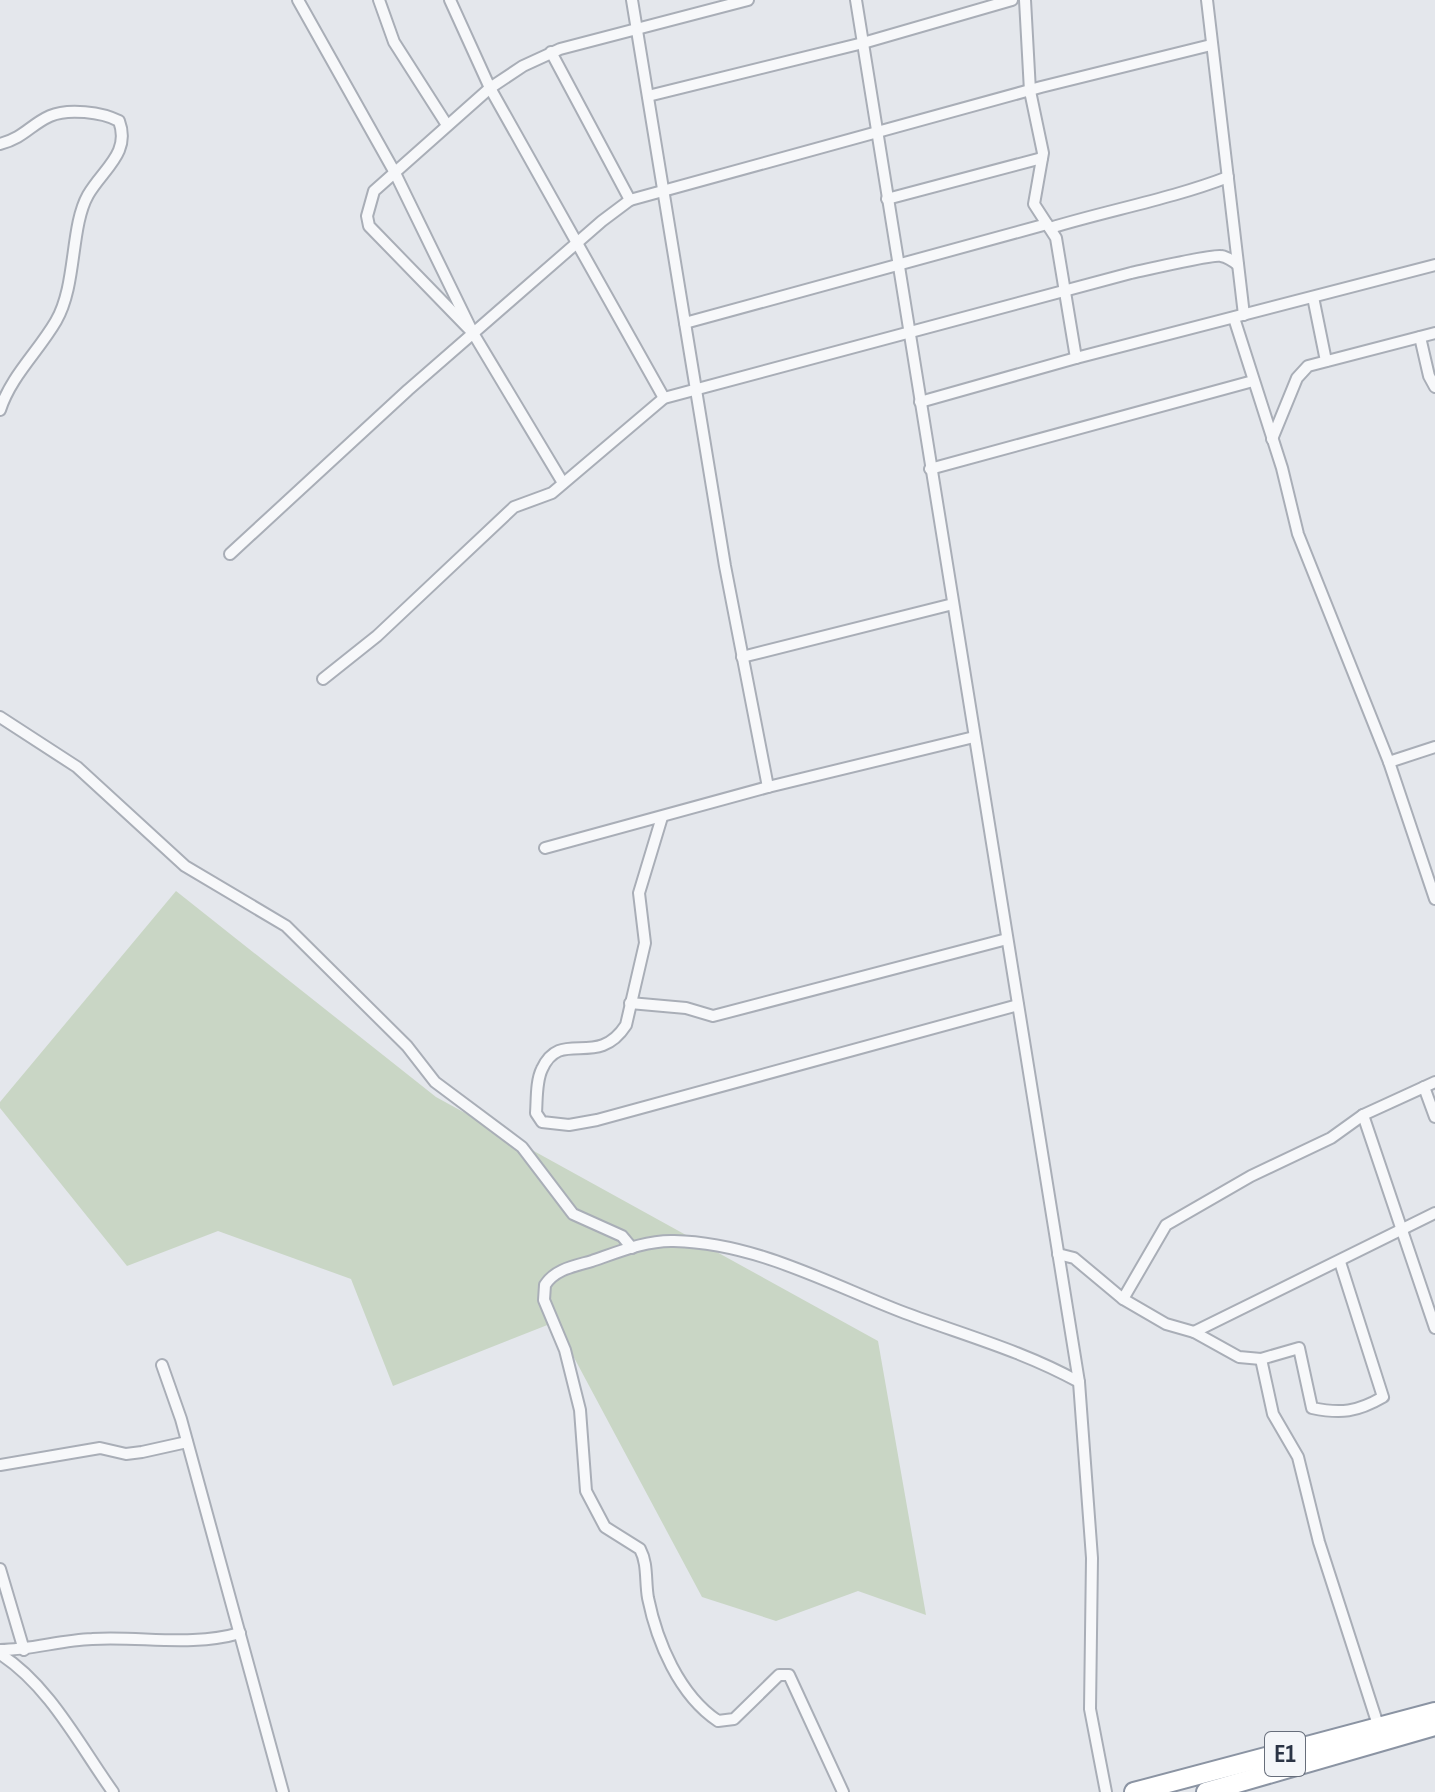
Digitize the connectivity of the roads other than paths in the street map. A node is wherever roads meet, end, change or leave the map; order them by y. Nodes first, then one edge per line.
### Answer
1 (298, 0) edge
2 (379, 0) edge
3 (450, 0) edge
4 (632, 0) edge
5 (748, 0) edge
6 (856, 0) edge
7 (1012, 0) edge
8 (1025, 0) edge
9 (1207, 0) edge
10 (637, 30) junction
11 (863, 43) junction
12 (1211, 45) junction
13 (551, 52) junction
14 (490, 88) junction
15 (1030, 91) junction
16 (648, 96) junction
17 (447, 125) junction
18 (877, 133) junction
19 (0, 144) edge
20 (1042, 158) junction
21 (394, 171) junction
22 (1228, 177) junction
23 (661, 189) junction
24 (887, 199) junction
25 (630, 200) junction
26 (1048, 226) junction
27 (578, 241) junction
28 (1238, 265) junction
29 (1435, 265) edge
30 (897, 266) junction
31 (1064, 292) junction
32 (1313, 297) junction
33 (1239, 316) junction
34 (685, 323) junction
35 (908, 332) junction
36 (473, 333) junction
37 (1435, 333) edge
38 (1420, 337) junction
39 (1076, 358) junction
40 (1326, 361) junction
41 (1253, 381) junction
42 (1435, 387) edge
43 (698, 391) junction
44 (664, 398) junction
45 (920, 402) junction
46 (0, 410) edge
47 (1272, 439) junction
48 (930, 469) junction
49 (563, 483) junction
50 (230, 554) dead end
51 (953, 604) junction
52 (742, 657) junction
53 (323, 679) dead end
54 (0, 717) edge
55 (974, 737) junction
56 (1435, 747) edge
57 (1389, 762) junction
58 (768, 787) junction
59 (662, 817) junction
60 (545, 848) dead end
61 (1435, 899) edge
62 (1007, 939) junction
63 (630, 1003) junction
64 (1018, 1005) junction
65 (1430, 1085) edge
66 (1363, 1115) junction
67 (1435, 1117) edge
68 (1435, 1213) edge
69 (1401, 1231) junction
70 (632, 1248) junction
71 (1058, 1254) junction
72 (1340, 1262) junction
73 (1123, 1299) junction
74 (1435, 1328) edge
75 (1194, 1332) junction
76 (1261, 1359) junction
77 (162, 1365) dead end
78 (1079, 1382) junction
79 (187, 1442) junction
80 (0, 1465) edge
81 (0, 1569) edge
82 (240, 1633) junction
83 (24, 1650) junction
84 (0, 1652) edge
85 (1435, 1712) edge
86 (1435, 1726) edge
87 (1379, 1728) junction
88 (1246, 1786) edge
89 (113, 1792) edge
90 (283, 1792) edge
91 (843, 1792) edge
92 (1106, 1792) edge
93 (1134, 1792) edge
94 (1206, 1792) edge

1 - 21 street
2 - 17 street
3 - 14 street
4 - 10 street
5 - 10 street
6 - 11 street
7 - 11 street
8 - 15 street
9 - 12 street
10 - 13 street
10 - 16 street
11 - 16 street
11 - 18 street
12 - 15 street
12 - 22 street
13 - 14 street
13 - 25 street
14 - 17 street
14 - 27 street
15 - 18 street
15 - 20 street
16 - 23 street
17 - 21 street
18 - 23 street
18 - 24 street
19 - 46 street
20 - 24 street
20 - 26 street
21 - 36 street
21 - 36 street
22 - 26 street
22 - 28 street
23 - 25 street
23 - 34 street
24 - 30 street
25 - 27 street
26 - 30 street
26 - 31 street
27 - 36 street
27 - 44 street
28 - 31 street
28 - 33 street
29 - 32 street
30 - 34 street
30 - 35 street
31 - 35 street
31 - 39 street
32 - 33 street
32 - 40 street
33 - 39 street
33 - 41 street
34 - 43 street
35 - 43 street
35 - 45 street
36 - 49 street
36 - 50 street
37 - 38 street
38 - 40 street
38 - 42 street
39 - 45 street
40 - 47 street
41 - 47 street
41 - 48 street
43 - 44 street
43 - 52 street
44 - 49 street
45 - 48 street
47 - 57 street
48 - 51 street
49 - 53 street
51 - 52 street
51 - 55 street
52 - 58 street
54 - 70 street
55 - 58 street
55 - 62 street
56 - 57 street
57 - 61 street
58 - 59 street
59 - 60 street
59 - 63 street
62 - 63 street
62 - 64 street
63 - 64 street
64 - 71 street
65 - 66 street
65 - 67 street
66 - 69 street
66 - 73 street
68 - 69 street
69 - 72 street
69 - 74 street
70 - 78 street
70 - 91 street
71 - 73 street
71 - 78 street
72 - 75 street
72 - 76 street
73 - 75 street
75 - 76 street
76 - 87 street
77 - 79 street
78 - 92 street
79 - 80 street
79 - 82 street
81 - 83 street
82 - 83 street
82 - 90 street
83 - 84 street
84 - 89 street
85 - 87 highway, E1
86 - 88 highway, E1
87 - 93 highway, E1
88 - 94 highway, E1

